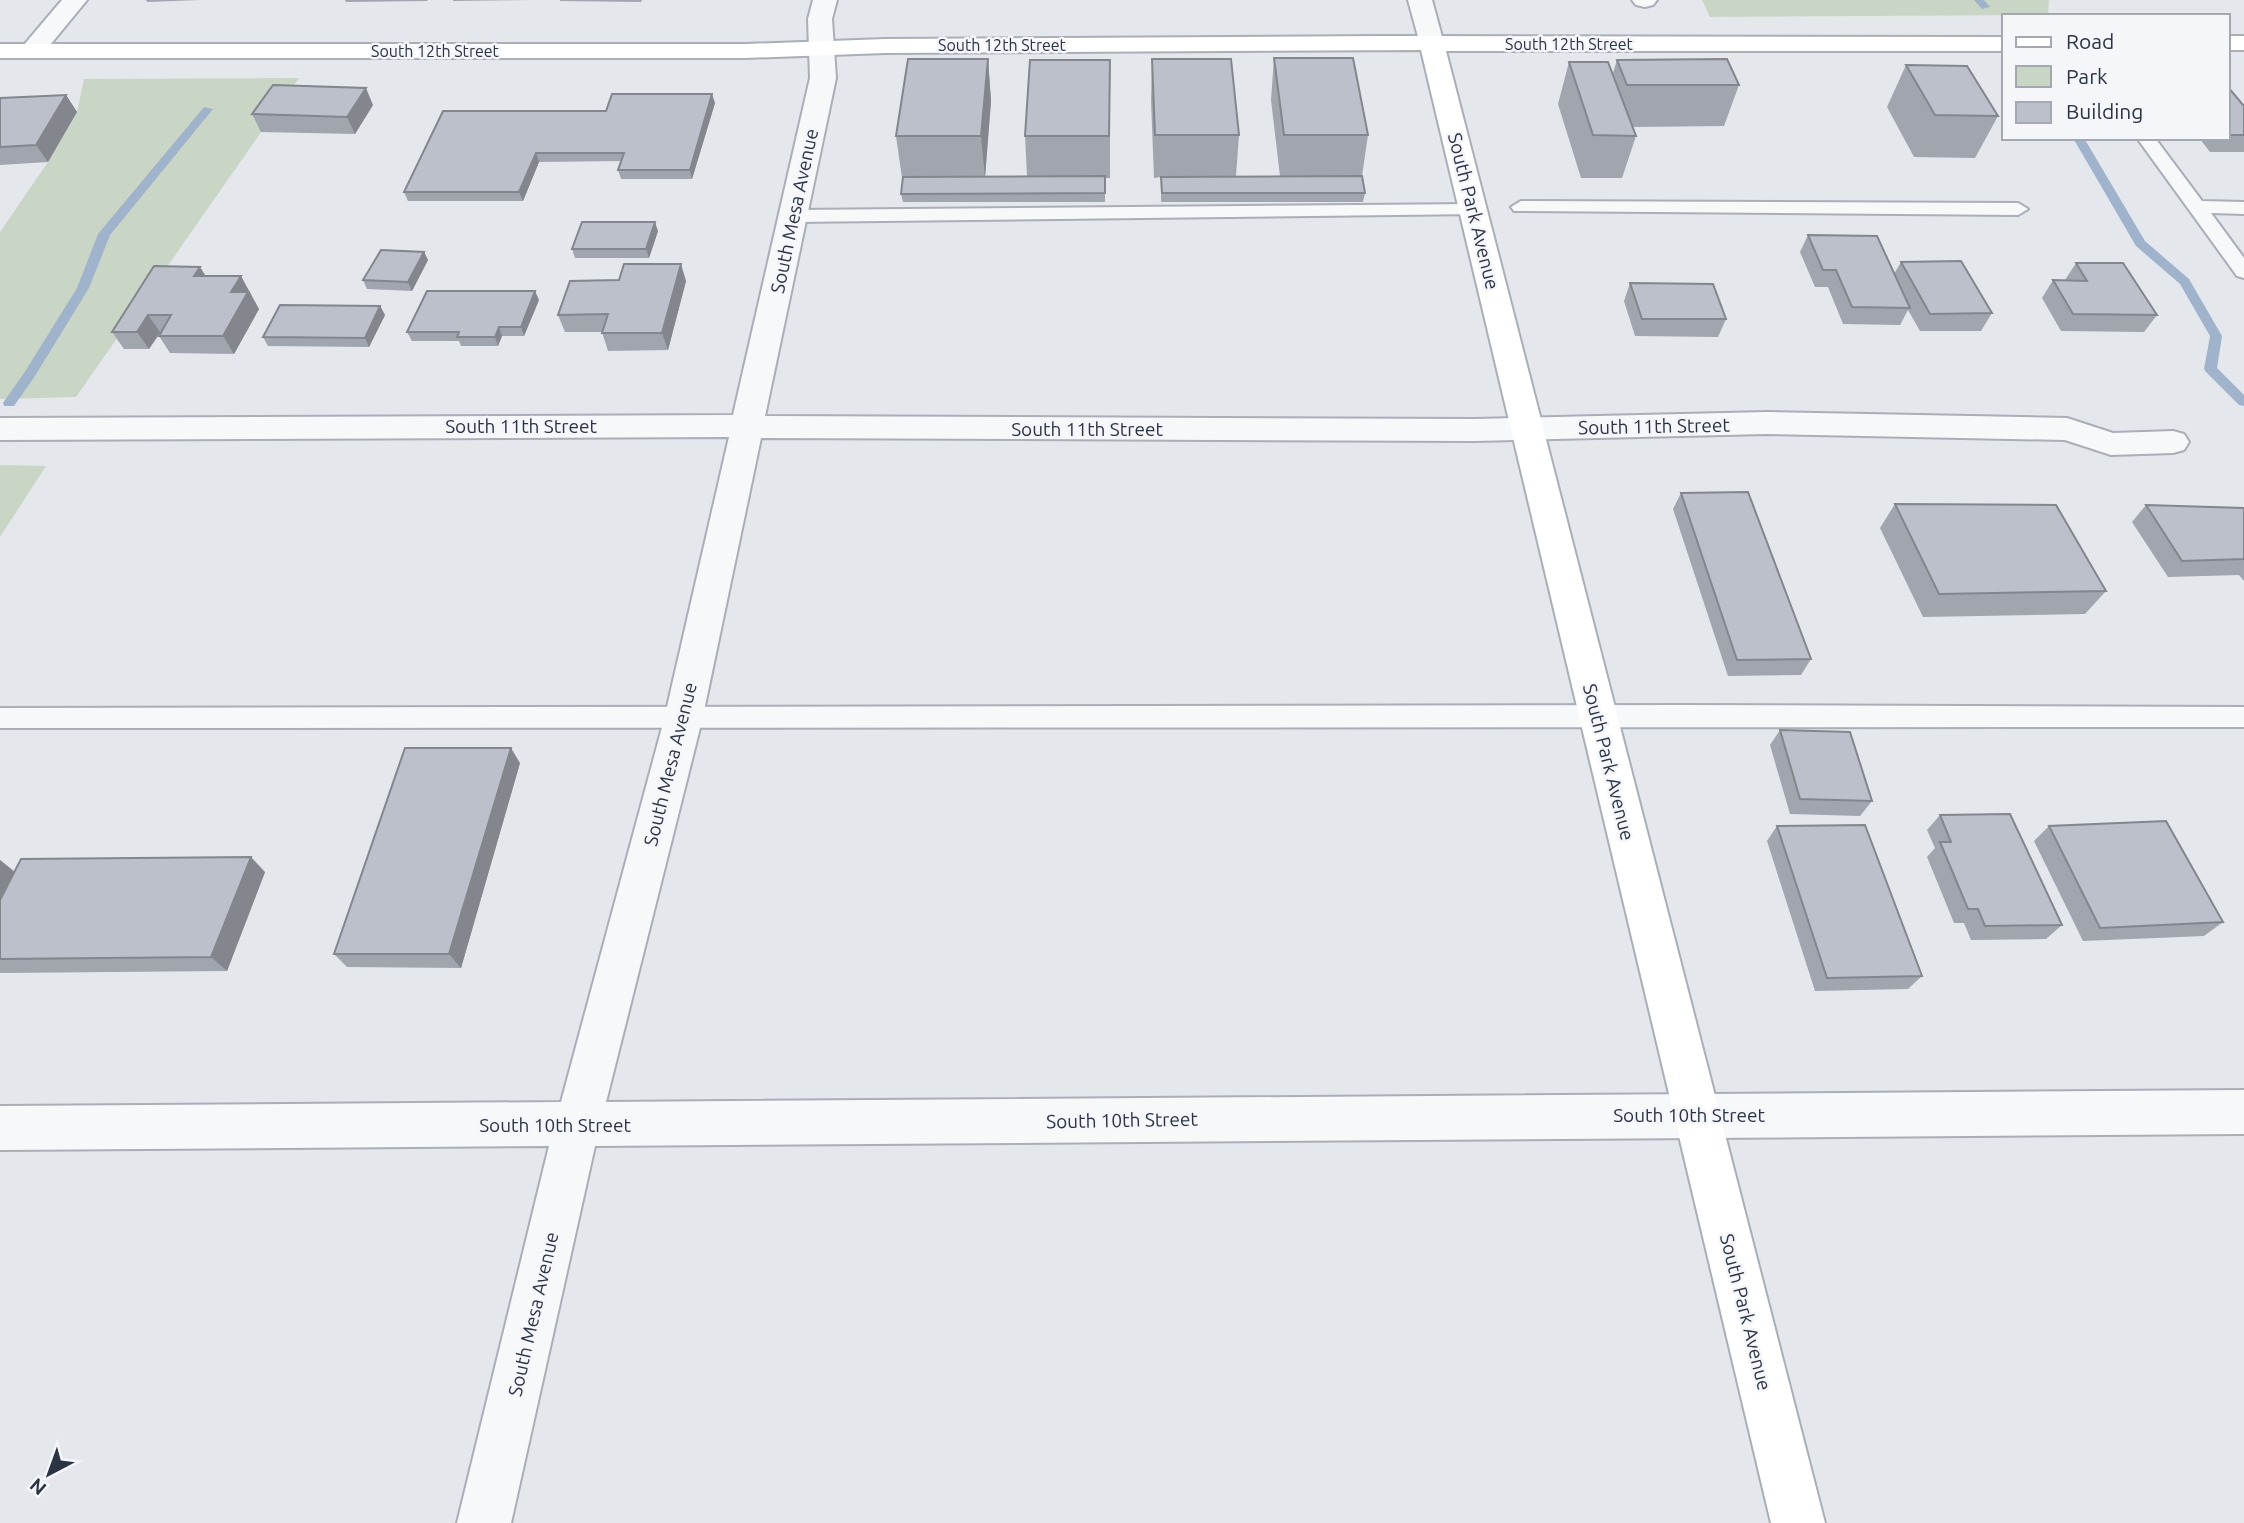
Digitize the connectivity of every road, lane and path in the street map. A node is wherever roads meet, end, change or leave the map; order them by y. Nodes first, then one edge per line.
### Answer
1 (75, 0) edge
2 (825, 0) edge
3 (1420, 0) edge
4 (1432, 44) junction
5 (2002, 44) edge
6 (822, 49) junction
7 (0, 51) edge
8 (32, 51) junction
9 (2147, 140) edge
10 (1521, 206) dead end
11 (2194, 208) junction
12 (2244, 208) edge
13 (2018, 209) dead end
14 (1474, 210) junction
15 (793, 216) junction
16 (2244, 272) edge
17 (746, 426) junction
18 (0, 429) edge
19 (1528, 429) junction
20 (2173, 442) dead end
21 (1597, 714) junction
22 (2244, 717) edge
23 (0, 718) edge
24 (682, 720) junction
25 (2244, 1112) edge
26 (1697, 1115) junction
27 (577, 1125) junction
28 (0, 1128) edge
29 (484, 1523) edge
30 (1798, 1523) edge

1 - 8 street
2 - 6 street, South Mesa Avenue
3 - 4 street, South Park Avenue
4 - 5 street, South 12th Street
4 - 6 street, South 12th Street
4 - 14 street, South Park Avenue
6 - 8 street, South 12th Street
6 - 15 street, South Mesa Avenue
7 - 8 street, South 12th Street
9 - 11 lane
10 - 13 lane
11 - 12 lane
11 - 16 lane
14 - 15 lane
14 - 19 street, South Park Avenue
15 - 17 street, South Mesa Avenue
17 - 18 street, South 11th Street
17 - 19 street, South 11th Street
17 - 24 street, South Mesa Avenue
19 - 20 street, South 11th Street
19 - 21 street, South Park Avenue
21 - 22 lane
21 - 24 lane
21 - 26 street, South Park Avenue
23 - 24 lane
24 - 27 street, South Mesa Avenue
25 - 26 street, South 10th Street
26 - 27 street, South 10th Street
26 - 30 street, South Park Avenue
27 - 28 street, South 10th Street
27 - 29 street, South Mesa Avenue

